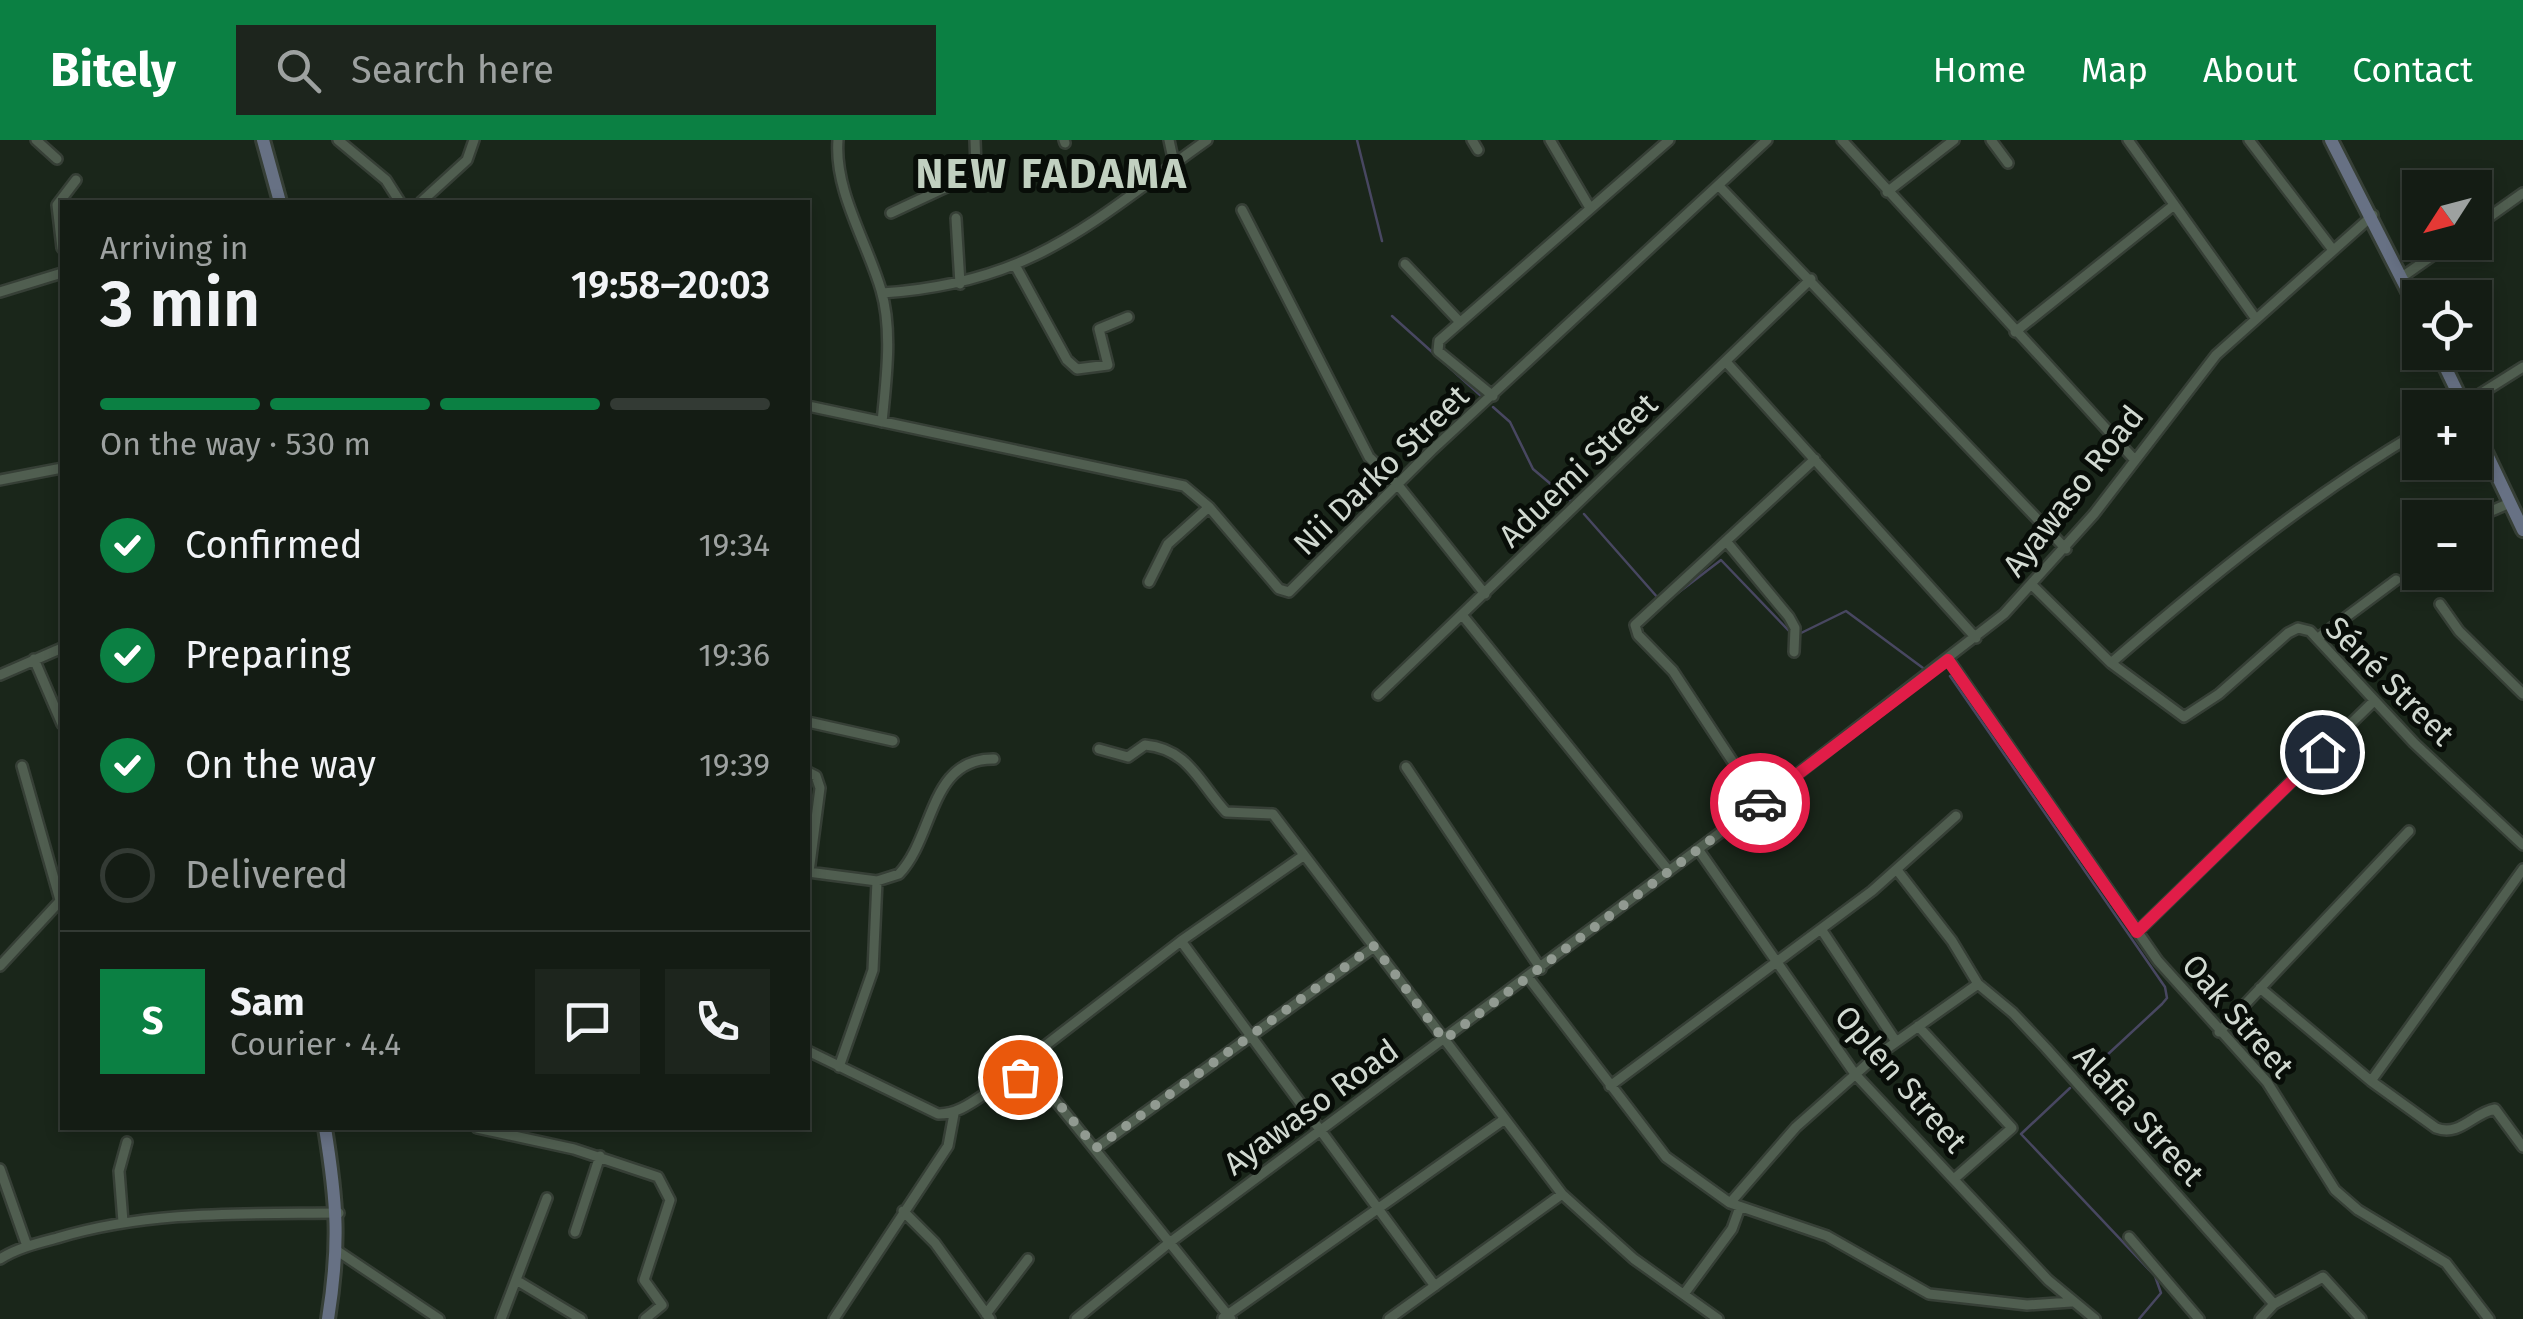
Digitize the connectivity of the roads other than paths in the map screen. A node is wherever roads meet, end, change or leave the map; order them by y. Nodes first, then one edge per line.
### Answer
1 (36, 140) edge
2 (263, 140) edge
3 (338, 140) edge
4 (474, 140) edge
5 (838, 140) edge
6 (975, 140) edge
7 (1169, 140) edge
8 (1207, 140) edge
9 (1472, 140) edge
10 (1550, 140) edge
11 (1669, 140) edge
12 (1767, 140) edge
13 (1842, 140) edge
14 (1954, 140) edge
15 (1990, 140) edge
16 (2128, 140) edge
17 (2249, 140) edge
18 (2331, 140) edge
19 (1478, 150) dead end
20 (57, 160) dead end
21 (2008, 163) dead end
22 (1174, 164) junction
23 (76, 180) dead end
24 (1720, 187) junction
25 (1887, 192) junction
26 (2523, 193) edge
27 (61, 200) edge
28 (279, 200) edge
29 (399, 200) edge
30 (422, 200) edge
31 (60, 202) edge
32 (2174, 206) junction
33 (1590, 208) junction
34 (1242, 210) dead end
35 (890, 212) dead end
36 (2492, 214) edge
37 (2373, 215) junction
38 (956, 218) dead end
39 (60, 231) edge
40 (2334, 250) junction
41 (2426, 260) edge
42 (1405, 264) dead end
43 (1016, 267) junction
44 (60, 274) edge
45 (2402, 277) junction
46 (1811, 279) junction
47 (2403, 280) edge
48 (960, 284) junction
49 (0, 292) edge
50 (882, 294) junction
51 (1128, 317) dead end
52 (2256, 319) junction
53 (1459, 320) junction
54 (2015, 332) junction
55 (1727, 363) junction
56 (2523, 368) edge
57 (2488, 390) edge
58 (1491, 397) junction
59 (810, 406) edge
60 (882, 422) junction
61 (2402, 442) edge
62 (2133, 458) junction
63 (1815, 459) junction
64 (2492, 464) edge
65 (60, 468) edge
66 (0, 480) edge
67 (1398, 485) junction
68 (2510, 502) junction
69 (1208, 507) junction
70 (2492, 510) edge
71 (2523, 530) edge
72 (1726, 541) junction
73 (2066, 549) junction
74 (2396, 580) dead end
75 (1149, 582) dead end
76 (2033, 586) junction
77 (1485, 594) junction
78 (2440, 604) dead end
79 (1463, 616) junction
80 (1976, 638) junction
81 (2318, 638) junction
82 (60, 649) edge
83 (1794, 652) dead end
84 (34, 658) junction
85 (1948, 660) junction
86 (2111, 663) junction
87 (0, 675) edge
88 (2523, 694) edge
89 (1378, 695) dead end
90 (2374, 701) junction
91 (60, 719) edge
92 (810, 722) edge
93 (893, 741) dead end
94 (1099, 748) dead end
95 (994, 759) dead end
96 (22, 766) dead end
97 (1406, 766) dead end
98 (810, 773) edge
99 (1760, 804) junction
100 (1956, 816) dead end
101 (2409, 831) dead end
102 (2523, 844) edge
103 (1698, 849) junction
104 (1303, 856) junction
105 (810, 858) edge
106 (2523, 869) edge
107 (1668, 870) junction
108 (1897, 870) junction
109 (810, 872) edge
110 (877, 880) junction
111 (60, 896) edge
112 (60, 900) edge
113 (1821, 929) junction
114 (2137, 932) junction
115 (1181, 941) junction
116 (1374, 946) junction
117 (1775, 963) junction
118 (0, 966) edge
119 (1540, 968) junction
120 (1528, 977) junction
121 (1978, 984) junction
122 (2260, 988) junction
123 (1918, 1026) junction
124 (2219, 1032) junction
125 (1250, 1036) junction
126 (1444, 1040) junction
127 (1895, 1040) junction
128 (810, 1052) edge
129 (840, 1067) junction
130 (1856, 1074) junction
131 (1020, 1077) junction
132 (2371, 1081) junction
133 (1610, 1086) junction
134 (954, 1114) junction
135 (1502, 1120) junction
136 (325, 1130) edge
137 (486, 1130) edge
138 (1320, 1131) junction
139 (127, 1142) dead end
140 (2523, 1147) edge
141 (1096, 1148) junction
142 (600, 1156) junction
143 (0, 1169) edge
144 (1954, 1178) junction
145 (1562, 1194) junction
146 (547, 1198) dead end
147 (1735, 1205) junction
148 (1378, 1209) junction
149 (903, 1211) junction
150 (338, 1213) junction
151 (123, 1222) junction
152 (575, 1232) dead end
153 (2129, 1237) dead end
154 (1169, 1243) junction
155 (27, 1246) junction
156 (339, 1252) junction
157 (0, 1259) edge
158 (1028, 1259) dead end
159 (516, 1280) junction
160 (1435, 1286) junction
161 (1684, 1294) junction
162 (2071, 1302) junction
163 (2274, 1304) junction
164 (988, 1316) edge
165 (1227, 1318) edge
166 (328, 1319) edge
167 (439, 1319) edge
168 (500, 1319) edge
169 (581, 1319) edge
170 (646, 1319) edge
171 (834, 1319) edge
172 (1076, 1319) edge
173 (1390, 1319) edge
174 (1718, 1319) edge
175 (2095, 1319) edge
176 (2198, 1319) edge
177 (2260, 1319) edge
178 (2361, 1319) edge
179 (2489, 1319) edge

1 - 20 street
2 - 28 street
3 - 29 street
4 - 30 street
5 - 50 street
6 - 35 street
7 - 22 street
8 - 22 street
9 - 19 street
10 - 33 street
11 - 33 street
12 - 24 street, Nii Darko Street
13 - 25 street
14 - 25 street
15 - 21 street
16 - 32 street
17 - 40 street
18 - 37 street
22 - 43 street
23 - 27 street
24 - 46 street
24 - 58 street, Nii Darko Street
25 - 54 street
26 - 36 street
31 - 39 street
32 - 52 street
32 - 54 street
33 - 53 street
34 - 67 street
37 - 40 street, Ayawaso Road
37 - 45 street
38 - 48 street
40 - 52 street, Ayawaso Road
41 - 45 street
42 - 53 street
43 - 48 street
43 - 51 street
44 - 49 street
45 - 47 street
46 - 55 street, Aduemi Street
46 - 73 street
48 - 50 street
50 - 60 street
52 - 62 street, Ayawaso Road
53 - 58 street
54 - 62 street
55 - 63 street
55 - 77 street, Aduemi Street
56 - 57 street
58 - 67 street, Nii Darko Street
59 - 60 street, Nii Darko Street
60 - 69 street, Nii Darko Street
61 - 86 street
62 - 73 street, Ayawaso Road
63 - 72 street
63 - 80 street
64 - 68 street
65 - 66 street
67 - 69 street, Nii Darko Street
67 - 77 street
68 - 70 street
68 - 71 street
69 - 75 street
72 - 83 street
72 - 99 street
73 - 76 street, Ayawaso Road
74 - 81 street
76 - 80 street, Ayawaso Road
76 - 86 street, Séné Street
77 - 79 street, Aduemi Street
78 - 88 street
79 - 89 street, Aduemi Street
79 - 107 street
80 - 85 street, Ayawaso Road
81 - 86 street, Séné Street
81 - 90 street, Séné Street
82 - 84 street
84 - 87 street
84 - 91 street
85 - 99 street, Ayawaso Road
85 - 114 street, Oak Street
90 - 102 street, Séné Street
90 - 114 street
92 - 93 street
94 - 104 street
95 - 110 street
96 - 111 street
97 - 119 street
98 - 105 street
99 - 103 street, Ayawaso Road
100 - 108 street
101 - 122 street
103 - 107 street, Ayawaso Road
103 - 117 street, Oplen Street
104 - 115 street
104 - 116 street
106 - 132 street
107 - 119 street, Ayawaso Road
108 - 113 street
108 - 121 street, Alafia Street
109 - 110 street
110 - 129 street
112 - 118 street
113 - 117 street
113 - 127 street
114 - 124 street, Oak Street
115 - 125 street
115 - 131 street
116 - 125 street
116 - 126 street
117 - 130 street, Oplen Street
117 - 133 street
119 - 120 street, Ayawaso Road
120 - 126 street, Ayawaso Road
120 - 133 street
121 - 123 street
121 - 163 street, Alafia Street
122 - 124 street
122 - 132 street
123 - 127 street
123 - 144 street
124 - 179 street, Oak Street
125 - 138 street
125 - 141 street
126 - 135 street
126 - 138 street, Ayawaso Road
127 - 130 street
128 - 129 street
129 - 134 street
130 - 144 street, Oplen Street
130 - 147 street
131 - 134 street
131 - 141 street
132 - 140 street
133 - 147 street
134 - 149 street
135 - 145 street
135 - 148 street
136 - 150 street
137 - 142 street
138 - 148 street
138 - 154 street, Ayawaso Road
139 - 151 street
141 - 154 street
142 - 152 street
142 - 170 street
143 - 155 street
144 - 162 street, Oplen Street
145 - 160 street
145 - 161 street
146 - 159 street
147 - 161 street
147 - 162 street
148 - 160 street
148 - 165 street
149 - 164 street
149 - 171 street
150 - 151 street
150 - 156 street
151 - 155 street
153 - 176 street
154 - 165 street
154 - 172 street, Ayawaso Road
155 - 157 street
156 - 166 street
156 - 167 street
158 - 164 street
159 - 168 street
159 - 169 street
160 - 173 street
161 - 174 street
162 - 175 street, Oplen Street
163 - 177 street
163 - 178 street

